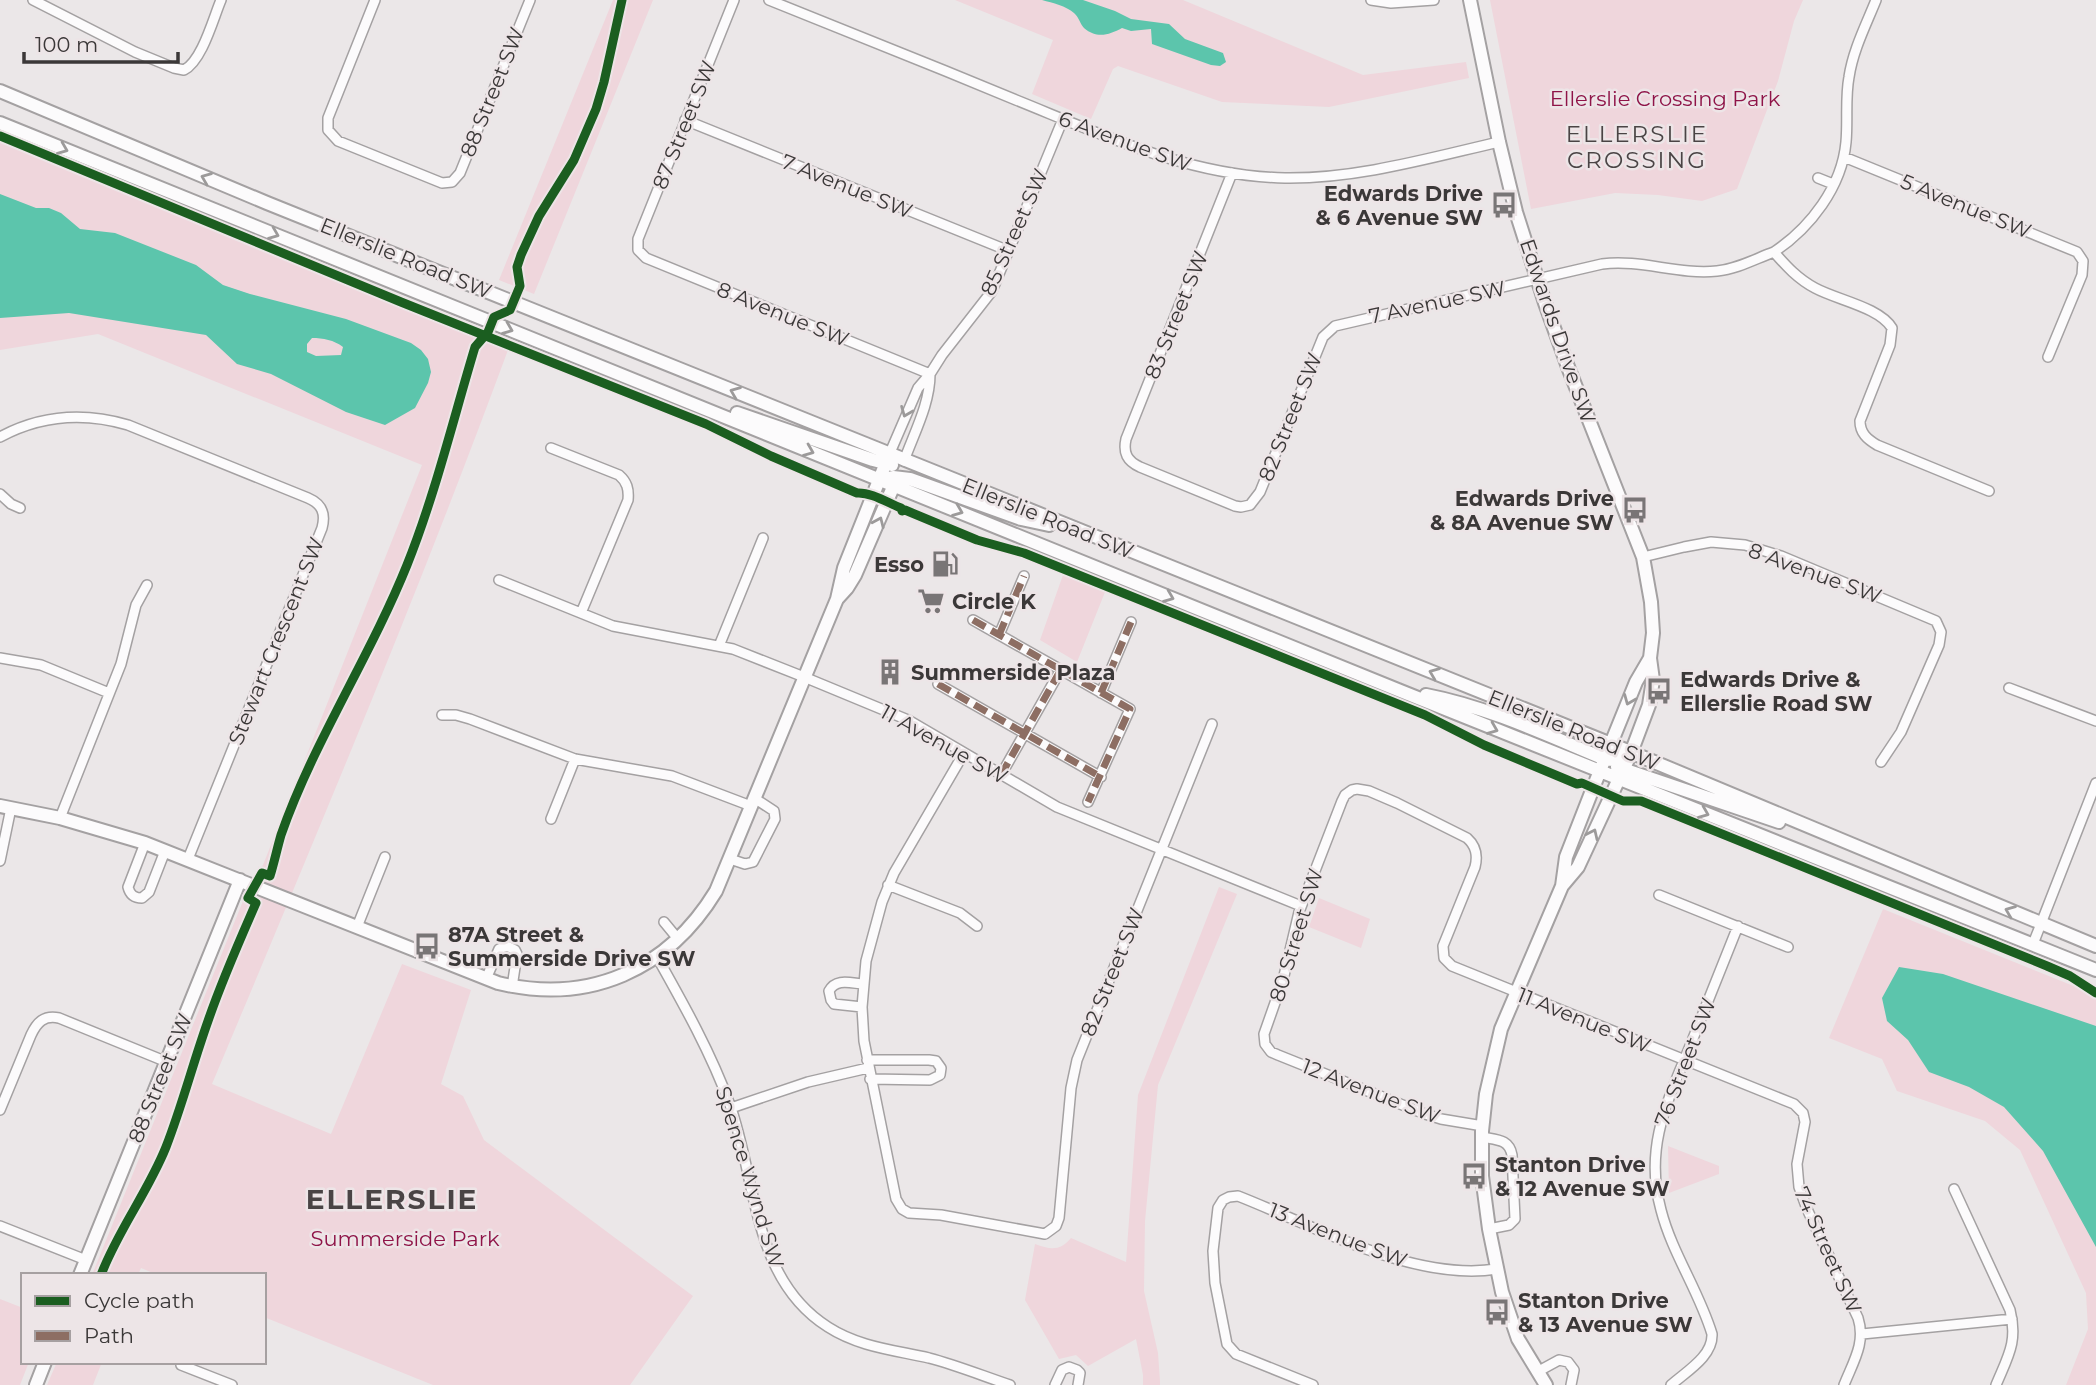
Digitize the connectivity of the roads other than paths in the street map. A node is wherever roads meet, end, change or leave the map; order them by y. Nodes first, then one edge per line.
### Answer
1 (33, 0) edge
2 (220, 0) edge
3 (375, 0) edge
4 (530, 0) edge
5 (734, 0) edge
6 (769, 0) edge
7 (1371, 0) edge
8 (1434, 0) edge
9 (1470, 0) edge
10 (1876, 0) edge
11 (0, 82) edge
12 (0, 91) edge
13 (0, 99) edge
14 (1063, 119) junction
15 (685, 120) junction
16 (0, 123) edge
17 (121, 142) junction
18 (1499, 142) junction
19 (1844, 157) junction
20 (1232, 173) junction
21 (1818, 178) dead end
22 (1833, 184) junction
23 (638, 250) joint
24 (1009, 251) junction
25 (1774, 252) junction
26 (1537, 279) junction
27 (1330, 329) joint
28 (2048, 357) dead end
29 (930, 374) junction
30 (692, 403) junction
31 (0, 437) edge
32 (551, 447) dead end
33 (887, 459) junction
34 (904, 461) junction
35 (879, 480) junction
36 (896, 482) junction
37 (1989, 491) dead end
38 (0, 494) edge
39 (1250, 505) joint
40 (20, 508) dead end
41 (1089, 534) junction
42 (762, 538) dead end
43 (1643, 558) junction
44 (1024, 576) dead end
45 (499, 580) dead end
46 (147, 585) dead end
47 (837, 599) junction
48 (581, 613) junction
49 (973, 620) dead end
50 (1131, 622) dead end
51 (999, 635) junction
52 (719, 646) junction
53 (0, 658) edge
54 (1650, 658) junction
55 (1060, 671) junction
56 (804, 677) junction
57 (938, 684) dead end
58 (2009, 688) dead end
59 (1398, 690) junction
60 (109, 693) junction
61 (1101, 693) junction
62 (442, 715) dead end
63 (2096, 721) edge
64 (1212, 724) dead end
65 (1025, 735) junction
66 (1611, 744) junction
67 (964, 753) junction
68 (1631, 753) junction
69 (1605, 758) junction
70 (575, 760) junction
71 (1881, 762) dead end
72 (1600, 771) junction
73 (1622, 774) junction
74 (1001, 775) junction
75 (1101, 777) junction
76 (2096, 783) edge
77 (752, 802) junction
78 (1088, 802) dead end
79 (5, 807) edge
80 (60, 818) junction
81 (551, 819) dead end
82 (1818, 831) junction
83 (145, 843) junction
84 (165, 850) junction
85 (1161, 850) junction
86 (385, 857) dead end
87 (188, 859) junction
88 (730, 859) junction
89 (0, 861) edge
90 (240, 880) junction
91 (888, 885) junction
92 (1562, 886) junction
93 (1658, 895) dead end
94 (1301, 906) junction
95 (664, 922) dead end
96 (2041, 923) junction
97 (977, 926) dead end
98 (1738, 926) junction
99 (357, 927) junction
100 (678, 939) junction
101 (2033, 944) junction
102 (2096, 946) edge
103 (1788, 947) dead end
104 (657, 957) junction
105 (1444, 958) joint
106 (2096, 970) edge
107 (486, 979) junction
108 (863, 984) junction
109 (512, 987) junction
110 (1515, 992) junction
111 (862, 1007) junction
112 (1265, 1044) joint
113 (1684, 1060) junction
114 (167, 1062) junction
115 (867, 1064) junction
116 (870, 1079) junction
117 (731, 1108) junction
118 (0, 1110) edge
119 (1804, 1113) joint
120 (1482, 1132) junction
121 (1954, 1189) dead end
122 (0, 1226) edge
123 (1489, 1229) junction
124 (86, 1261) junction
125 (1497, 1269) junction
126 (81, 1273) edge
127 (2012, 1319) junction
128 (1862, 1334) junction
129 (44, 1364) edge
130 (181, 1365) dead end
131 (1537, 1372) junction
132 (36, 1385) edge
133 (232, 1385) edge
134 (1010, 1385) edge
135 (1055, 1385) edge
136 (1078, 1385) edge
137 (1312, 1385) edge
138 (1546, 1385) edge
139 (1571, 1385) edge
140 (1671, 1385) edge
141 (1844, 1385) edge
142 (1996, 1385) edge

1 - 2 street
3 - 4 street, 88 Street SW
5 - 15 street, 87 Street SW
6 - 14 street, 6 Avenue SW
7 - 8 street
9 - 18 main road, Edwards Drive SW
10 - 19 street, 7 Avenue SW
11 - 17 main road
12 - 17 main road, Ellerslie Road SW
13 - 17 main road
14 - 20 street, 6 Avenue SW
14 - 24 street, 85 Street SW
15 - 23 street, 87 Street SW
15 - 24 street, 7 Avenue SW
16 -> 30 main road, Ellerslie Road SW
33 -> 17 main road, Ellerslie Road SW
18 - 20 street, 6 Avenue SW
18 - 26 main road, Edwards Drive SW
19 - 22 street, 7 Avenue SW
19 - 28 street, 5 Avenue SW
20 - 39 street, 83 Street SW
21 - 22 street
22 - 25 street, 7 Avenue SW
23 - 29 street, 8 Avenue SW
24 - 29 street, 85 Street SW
25 - 26 street, 7 Avenue SW
25 - 37 street
26 - 27 street, 7 Avenue SW
26 - 43 main road, Edwards Drive SW
27 - 39 street, 82 Street SW
29 -> 33 street, 85 Street SW
29 - 34 street, 85 Street SW
30 - 33 main road
30 -> 35 main road, Ellerslie Road SW
31 - 87 street, Stewart Crescent SW
32 - 48 street
33 - 34 main road
33 - 35 main road, 85 Street SW
34 - 36 main road, 85 Street SW
34 - 41 main road, Ellerslie Road SW
35 - 36 main road
35 - 47 main road, 85 Street SW
36 - 41 main road
47 -> 36 main road, 85 Street SW
36 -> 59 main road, Ellerslie Road SW
38 - 40 street
66 -> 41 main road, Ellerslie Road SW
42 - 52 street
43 - 54 main road, Edwards Drive SW
43 - 71 street, 8 Avenue SW
44 - 51 street
45 - 48 street, 11 Avenue SW
46 - 60 street
47 - 56 main road
48 - 52 street, 11 Avenue SW
49 - 51 street
50 - 61 street
51 - 55 street
52 - 56 street, 11 Avenue SW
53 - 60 street
54 -> 66 main road, Edwards Drive SW
54 - 68 main road, Edwards Drive SW
55 - 61 street
55 - 65 street
56 - 67 street, 11 Avenue SW
56 - 77 main road
57 - 65 street
58 - 63 street
59 - 69 main road
59 -> 72 main road, Ellerslie Road SW
60 - 80 street
61 - 75 street
62 - 70 street
64 - 85 street, 82 Street SW
65 - 74 street
65 - 75 street
66 - 68 main road, Ellerslie Road SW
66 - 69 main road, Edwards Drive SW
67 - 74 street, 11 Avenue SW
67 - 91 street
68 - 69 main road
68 - 73 main road, Edwards Drive SW
68 - 82 main road, Ellerslie Road SW
69 - 72 main road, Edwards Drive SW
70 - 77 street
70 - 81 street
72 - 73 main road, Ellerslie Road SW
72 - 92 main road, Edwards Drive SW
73 - 82 main road
92 -> 73 main road, Edwards Drive SW
73 -> 101 main road, Ellerslie Road SW
74 - 85 street, 11 Avenue SW
75 - 78 street
76 - 96 street
77 - 88 main road
77 - 88 street
79 - 80 main road
79 - 89 street
80 - 83 main road
96 -> 82 main road, Ellerslie Road SW
83 - 84 main road
83 - 84 street
84 - 87 main road
85 - 94 street, 11 Avenue SW
85 - 116 street, 82 Street SW
86 - 99 street
87 - 90 main road
88 - 100 main road
90 - 99 main road
90 - 114 main road, 88 Street SW
91 - 97 street
91 - 108 street
92 - 110 main road
93 - 98 street
94 - 105 street, 80 Street SW
94 - 112 street, 80 Street SW
95 - 100 street
96 - 101 street
96 - 102 main road, Ellerslie Road SW
98 - 103 street
98 - 113 street, 76 Street SW
99 - 107 main road
100 - 104 main road
101 - 106 main road, Ellerslie Road SW
104 - 109 main road
104 - 117 street, Spence Wynd SW
105 - 110 street, 11 Avenue SW
107 - 109 main road
107 - 109 street
108 - 111 street
108 - 111 street
110 - 113 street, 11 Avenue SW
110 - 120 main road
111 - 115 street
112 - 120 street, 12 Avenue SW
113 - 119 street, 11 Avenue SW
113 - 140 street, 76 Street SW
114 - 118 street
114 - 124 main road, 88 Street SW
115 - 116 street
115 - 116 street
115 - 117 street
117 - 134 street, Spence Wynd SW
119 - 128 street, 74 Street SW
120 - 123 main road
120 - 123 street, 12 Avenue SW
121 - 127 street
122 - 124 street
123 - 125 main road
124 - 126 main road, 88 Street SW
125 - 131 main road
125 - 137 street, 13 Avenue SW
127 - 128 street
127 - 142 street
128 - 141 street, 74 Street SW
129 - 132 main road
130 - 133 street
131 - 138 main road
131 - 139 street
135 - 136 street

